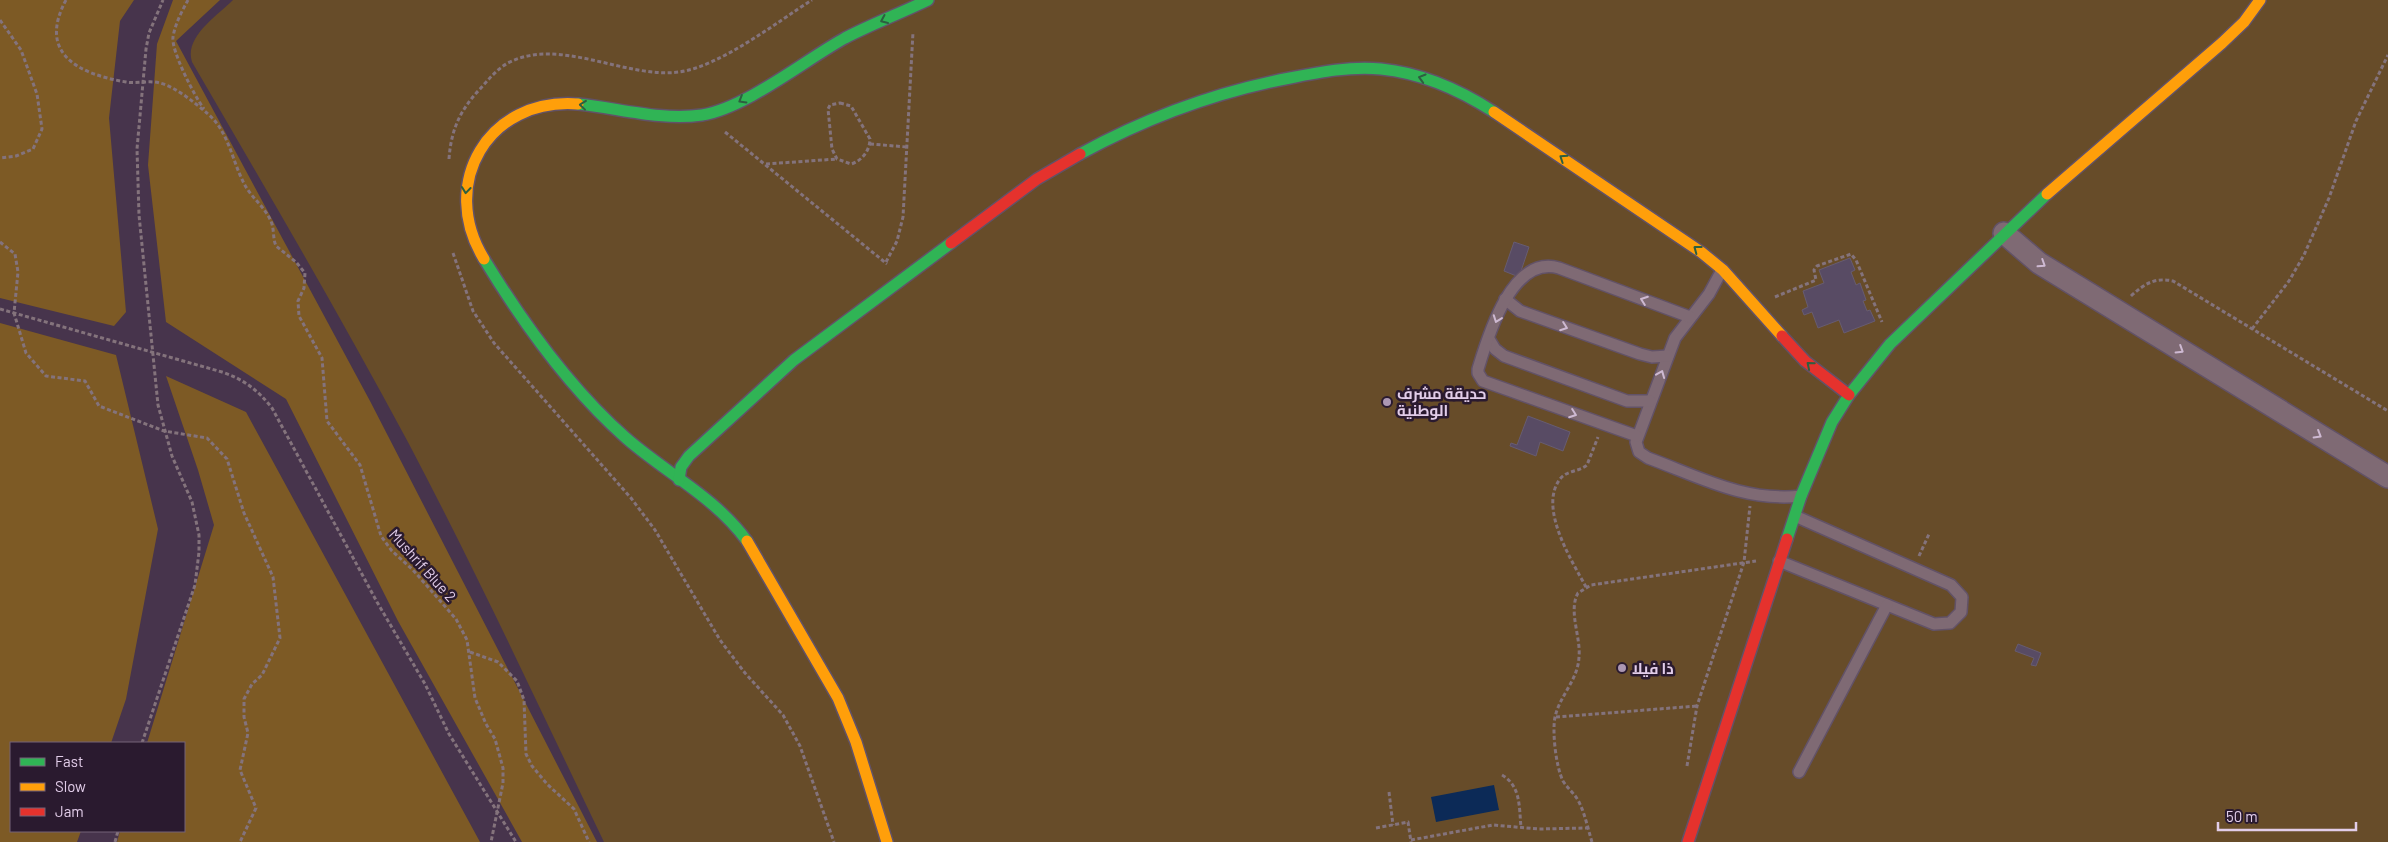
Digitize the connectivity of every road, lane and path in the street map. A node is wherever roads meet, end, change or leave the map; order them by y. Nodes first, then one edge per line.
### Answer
1 (66, 0) edge
2 (163, 0) edge
3 (188, 0) edge
4 (812, 0) edge
5 (928, 0) edge
6 (2260, 0) edge
7 (914, 6) junction
8 (0, 20) edge
9 (2388, 55) edge
10 (143, 82) junction
11 (208, 114) junction
12 (702, 115) junction
13 (870, 144) junction
14 (906, 147) junction
15 (0, 158) edge
16 (837, 159) junction
17 (448, 164) dead end
18 (766, 164) junction
19 (2004, 234) junction
20 (0, 242) edge
21 (452, 247) dead end
22 (886, 263) junction
23 (1723, 270) junction
24 (905, 278) junction
25 (1505, 299) junction
26 (1756, 306) junction
27 (0, 309) edge
28 (2115, 310) junction
29 (14, 313) junction
30 (1690, 317) junction
31 (2252, 329) junction
32 (1489, 339) junction
33 (1890, 344) junction
34 (153, 352) junction
35 (1668, 356) junction
36 (1849, 395) junction
37 (1650, 401) junction
38 (2388, 412) edge
39 (1603, 424) junction
40 (164, 431) junction
41 (1637, 436) junction
42 (2388, 477) edge
43 (679, 480) junction
44 (1751, 495) junction
45 (1801, 496) junction
46 (1795, 516) junction
47 (1928, 534) dead end
48 (1779, 561) junction
49 (1744, 562) junction
50 (1914, 568) junction
51 (1586, 587) junction
52 (1887, 605) junction
53 (470, 652) junction
54 (1697, 706) junction
55 (1556, 716) junction
56 (142, 742) edge
57 (1687, 769) dead end
58 (1799, 772) dead end
59 (1502, 775) dead end
60 (1389, 792) dead end
61 (498, 814) junction
62 (1393, 825) junction
63 (1521, 827) junction
64 (1376, 828) dead end
65 (1587, 828) junction
66 (1411, 841) edge
67 (240, 842) edge
68 (491, 842) edge
69 (516, 842) edge
70 (589, 842) edge
71 (834, 842) edge
72 (887, 842) edge
73 (1592, 842) edge
74 (1688, 842) edge

1 - 10 path, Mushrif Blue 2
2 - 10 path
3 - 11 path
4 - 17 path
5 - 7 street
6 - 19 street
7 -> 12 street
7 - 14 path
8 - 15 path
9 - 31 path
10 - 11 path, Mushrif Blue 2
10 - 34 path
11 - 53 path, Mushrif Blue 2
12 - 18 path
12 -> 43 street
13 - 14 path
13 - 16 path
13 - 16 path
14 - 22 path
16 - 18 path
18 - 22 path
19 -> 28 street
19 - 33 street
20 - 29 path
21 - 71 path
22 - 24 path
23 -> 24 street
23 - 26 street
23 - 30 lane
24 - 43 street
30 -> 25 lane
25 -> 32 lane
25 -> 35 lane
26 - 33 path
36 -> 26 street
27 - 29 path
28 - 31 path
28 -> 42 street
29 - 34 path
29 - 40 path
30 - 35 lane
31 - 38 path
32 - 37 lane
32 -> 39 lane
33 - 36 street
34 - 40 path
34 - 61 path
37 -> 35 lane
36 - 45 street
37 - 41 lane
39 - 41 lane
39 - 51 path
40 - 56 path
40 - 67 path
41 - 44 lane
43 - 72 street
44 - 45 lane
44 - 49 path
45 - 46 street
46 - 48 street
46 - 50 lane
47 - 50 path
48 - 49 path
48 - 52 lane
48 - 74 street
49 - 51 path
49 - 54 path
50 - 52 lane
51 - 55 path
52 - 58 lane
53 - 61 path, Mushrif Blue 2
53 - 70 path
54 - 55 path
54 - 57 path
55 - 65 path
59 - 63 path
60 - 62 path
61 - 68 path, Mushrif Blue 2
61 - 69 path
62 - 64 path
62 - 66 path
63 - 65 path
63 - 66 path
65 - 73 path

